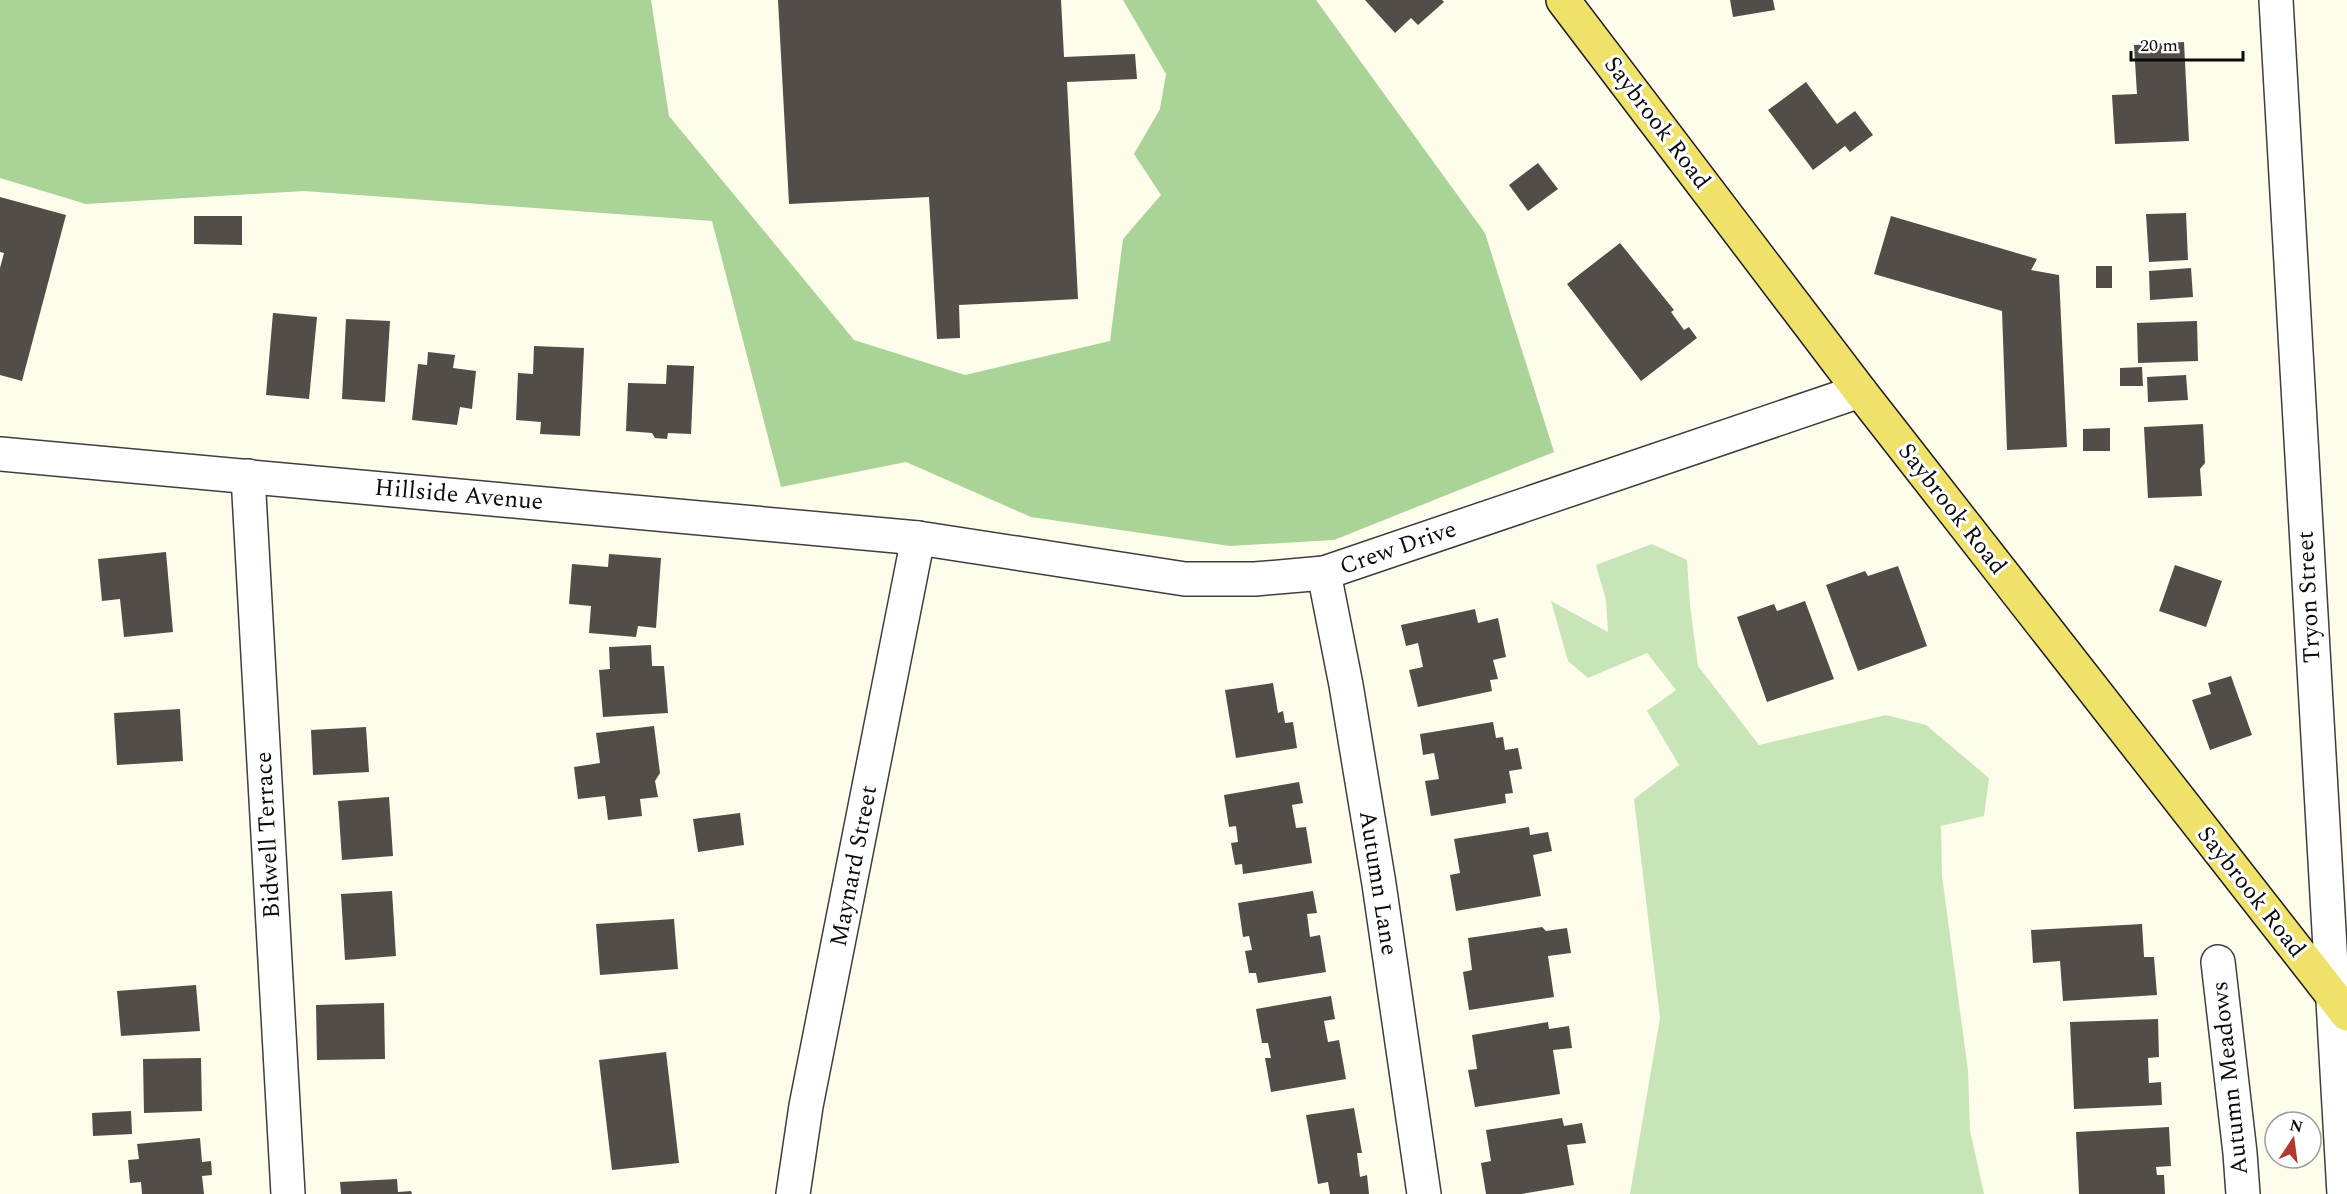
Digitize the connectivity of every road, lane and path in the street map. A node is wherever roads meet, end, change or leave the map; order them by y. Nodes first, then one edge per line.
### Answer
1 (1563, 0) edge
2 (2276, 0) edge
3 (1860, 391) junction
4 (0, 454) edge
5 (248, 476) junction
6 (918, 538) junction
7 (1324, 573) junction
8 (2218, 962) dead end
9 (2340, 1006) edge
10 (288, 1194) edge
11 (793, 1194) edge
12 (1424, 1194) edge
13 (2243, 1194) edge
14 (2344, 1194) edge

1 - 3 main road, Saybrook Road
2 - 9 street, Tryon Street
3 - 7 street, Crew Drive
3 - 9 main road, Saybrook Road
4 - 5 street, Hillside Avenue
5 - 6 street, Hillside Avenue
5 - 10 street, Bidwell Terrace
6 - 7 street, Crew Drive
6 - 11 street, Maynard Street
7 - 12 street, Autumn Lane
8 - 13 street, Autumn Meadows
9 - 14 street, Tryon Street

